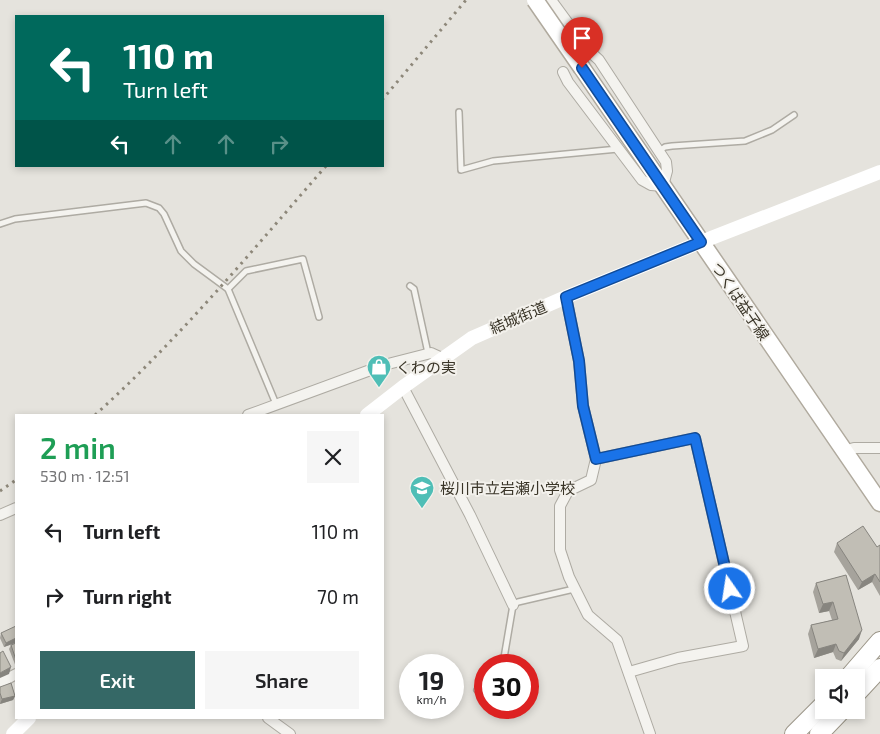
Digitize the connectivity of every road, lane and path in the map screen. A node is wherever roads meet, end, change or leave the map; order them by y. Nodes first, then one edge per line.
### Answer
1 (535, 0) edge
2 (551, 0) edge
3 (590, 53) junction
4 (563, 72) joint
5 (459, 112) dead end
6 (794, 115) dead end
7 (618, 148) junction
8 (658, 152) junction
9 (880, 172) edge
10 (663, 186) junction
11 (0, 224) edge
12 (701, 242) junction
13 (410, 286) dead end
14 (228, 289) junction
15 (566, 297) junction
16 (319, 317) dead end
17 (435, 356) junction
18 (402, 386) junction
19 (276, 404) junction
20 (251, 414) edge
21 (368, 414) edge
22 (880, 448) edge
23 (844, 451) junction
24 (596, 459) junction
25 (880, 503) edge
26 (15, 508) edge
27 (0, 515) edge
28 (575, 589) junction
29 (514, 605) junction
30 (880, 641) edge
31 (505, 654) edge
32 (880, 668) edge
33 (856, 669) edge
34 (629, 672) junction
35 (15, 675) edge
36 (0, 683) edge
37 (865, 684) edge
38 (815, 713) edge
39 (28, 719) edge
40 (269, 719) edge
41 (833, 719) edge
42 (13, 734) edge
43 (290, 734) edge
44 (650, 734) edge
45 (794, 734) edge
46 (819, 734) edge

1 - 10 main road, つくば益子線, bridge
2 - 3 street
3 - 4 lane
3 - 8 street
4 - 7 street
5 - 7 lane
6 - 8 lane
7 - 10 street
8 - 10 street
9 - 12 street, 結城街道
10 - 12 main road, つくば益子線
11 - 14 lane
12 - 15 street, 結城街道
12 - 23 main road, つくば益子線
13 - 17 lane
14 - 16 lane
14 - 19 lane
15 - 17 street, 結城街道
15 - 24 street
17 - 18 street, 結城街道
17 - 19 street
18 - 21 street, 結城街道
18 - 29 street
19 - 20 street
22 - 23 street
23 - 25 main road, つくば益子線
24 - 28 street
24 - 34 street
26 - 27 street
28 - 29 lane
28 - 34 street
29 - 31 lane
30 - 33 highway
32 - 37 highway
34 - 44 street
35 - 36 street
38 - 45 highway
39 - 42 street
40 - 43 street
41 - 46 highway

